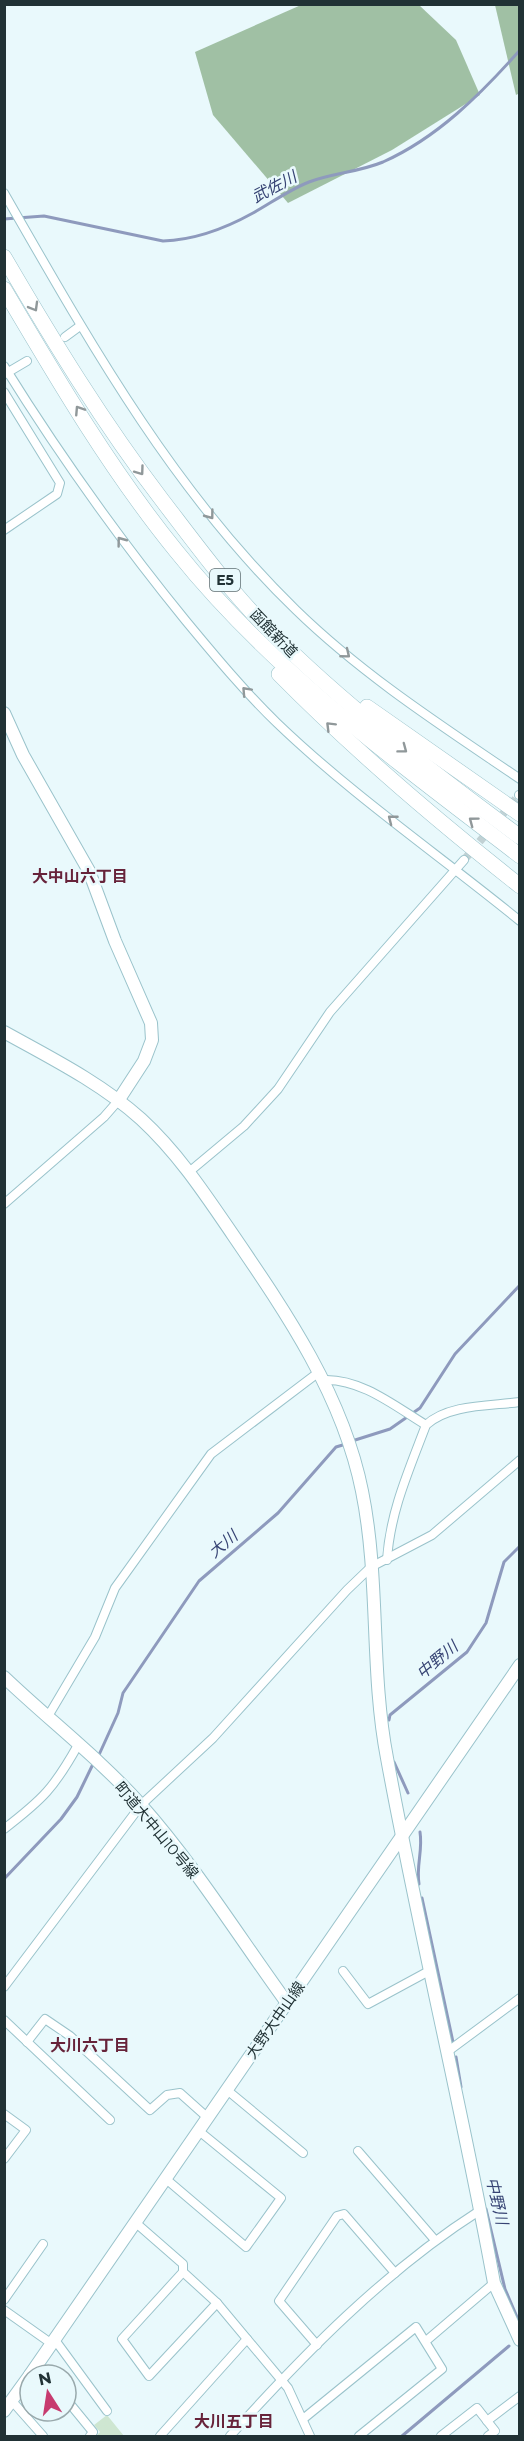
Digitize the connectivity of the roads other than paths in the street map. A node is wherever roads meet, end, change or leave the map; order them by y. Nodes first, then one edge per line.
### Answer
1 (6, 196) edge
2 (4, 257) edge
3 (4, 289) edge
4 (80, 326) junction
5 (65, 337) dead end
6 (27, 361) dead end
7 (6, 371) edge
8 (4, 392) edge
9 (4, 531) edge
10 (177, 552) junction
11 (264, 625) junction
12 (4, 713) edge
13 (519, 779) edge
14 (519, 814) edge
15 (519, 837) edge
16 (519, 856) edge
17 (464, 860) tunnel mouth
18 (457, 870) junction
19 (519, 886) edge
20 (519, 921) edge
21 (4, 1032) edge
22 (118, 1101) junction
23 (189, 1172) junction
24 (4, 1204) edge
25 (321, 1376) junction
26 (519, 1402) edge
27 (426, 1425) junction
28 (519, 1460) edge
29 (387, 1560) junction
30 (371, 1568) junction
31 (519, 1665) edge
32 (4, 1677) edge
33 (47, 1718) junction
34 (82, 1748) junction
35 (141, 1805) junction
36 (4, 1829) edge
37 (402, 1835) junction
38 (343, 1971) dead end
39 (429, 1971) junction
40 (4, 1987) edge
41 (519, 1998) edge
42 (287, 2003) junction
43 (4, 2020) edge
44 (27, 2042) junction
45 (447, 2052) junction
46 (227, 2090) junction
47 (4, 2114) edge
48 (208, 2118) junction
49 (110, 2120) dead end
50 (199, 2131) junction
51 (358, 2151) dead end
52 (303, 2153) dead end
53 (4, 2159) edge
54 (166, 2179) junction
55 (479, 2211) junction
56 (136, 2223) junction
57 (434, 2239) junction
58 (43, 2244) dead end
59 (183, 2272) junction
60 (395, 2273) junction
61 (494, 2283) junction
62 (4, 2300) edge
63 (217, 2303) junction
64 (4, 2310) edge
65 (247, 2339) junction
66 (519, 2340) edge
67 (426, 2341) junction
68 (53, 2342) junction
69 (317, 2345) junction
70 (39, 2363) edge
71 (281, 2380) junction
72 (18, 2392) edge
73 (519, 2396) edge
74 (8, 2406) edge
75 (107, 2411) dead end
76 (78, 2414) edge
77 (303, 2419) junction
78 (487, 2421) junction
79 (44, 2436) edge
80 (90, 2436) edge
81 (160, 2436) edge
82 (230, 2436) edge
83 (310, 2436) edge
84 (359, 2436) edge
85 (441, 2436) edge
86 (488, 2436) edge

1 - 4 street
2 -> 11 highway, 函館新道 / E5
10 -> 3 highway, 函館新道 / E5
4 - 5 street
4 -> 13 street
6 - 7 street
18 -> 7 street
8 - 9 street
16 -> 10 highway, 函館新道 / E5
19 -> 10 highway
11 - 14 highway
11 -> 15 highway, 函館新道 / E5
12 - 22 street
17 - 18 street
18 - 20 street
18 - 23 street
21 - 22 street
22 - 23 street
22 - 24 street
23 - 25 street
25 - 27 street
25 - 30 street
25 - 33 street
26 - 27 street
27 - 29 street
28 - 29 street
29 - 30 street
30 - 35 street
30 - 37 street
31 - 37 street, 大野大中山線
32 - 33 street, 町道大中山10号線
33 - 34 street, 町道大中山10号線
34 - 35 street, 町道大中山10号線
34 - 36 street
35 - 40 street
35 - 42 street, 町道大中山10号線
37 - 39 street
37 - 42 street, 大野大中山線
38 - 39 street
39 - 45 street
41 - 45 street
42 - 46 street, 大野大中山線
43 - 44 street
44 - 48 street
44 - 49 street
45 - 55 street
46 - 48 street, 大野大中山線
46 - 52 street
47 - 53 street
48 - 50 street, 大野大中山線
50 - 54 street, 大野大中山線
50 - 54 street
51 - 57 street
54 - 56 street, 大野大中山線
55 - 57 street
55 - 61 street
56 - 59 street
56 - 68 street, 大野大中山線
57 - 60 street
58 - 62 street
59 - 63 street
59 - 63 street
60 - 69 street
60 - 69 street
61 - 66 street
61 - 67 street
63 - 65 street
64 - 68 street
65 - 71 street
65 - 81 street
67 - 77 street
67 - 84 street
68 - 70 street, 大野大中山線
68 - 75 street
69 - 71 street
71 - 77 street
71 - 82 street
72 - 74 street, 大野大中山線
73 - 78 street
74 - 79 street
76 - 80 street
77 - 83 street
78 - 85 street
78 - 86 street

